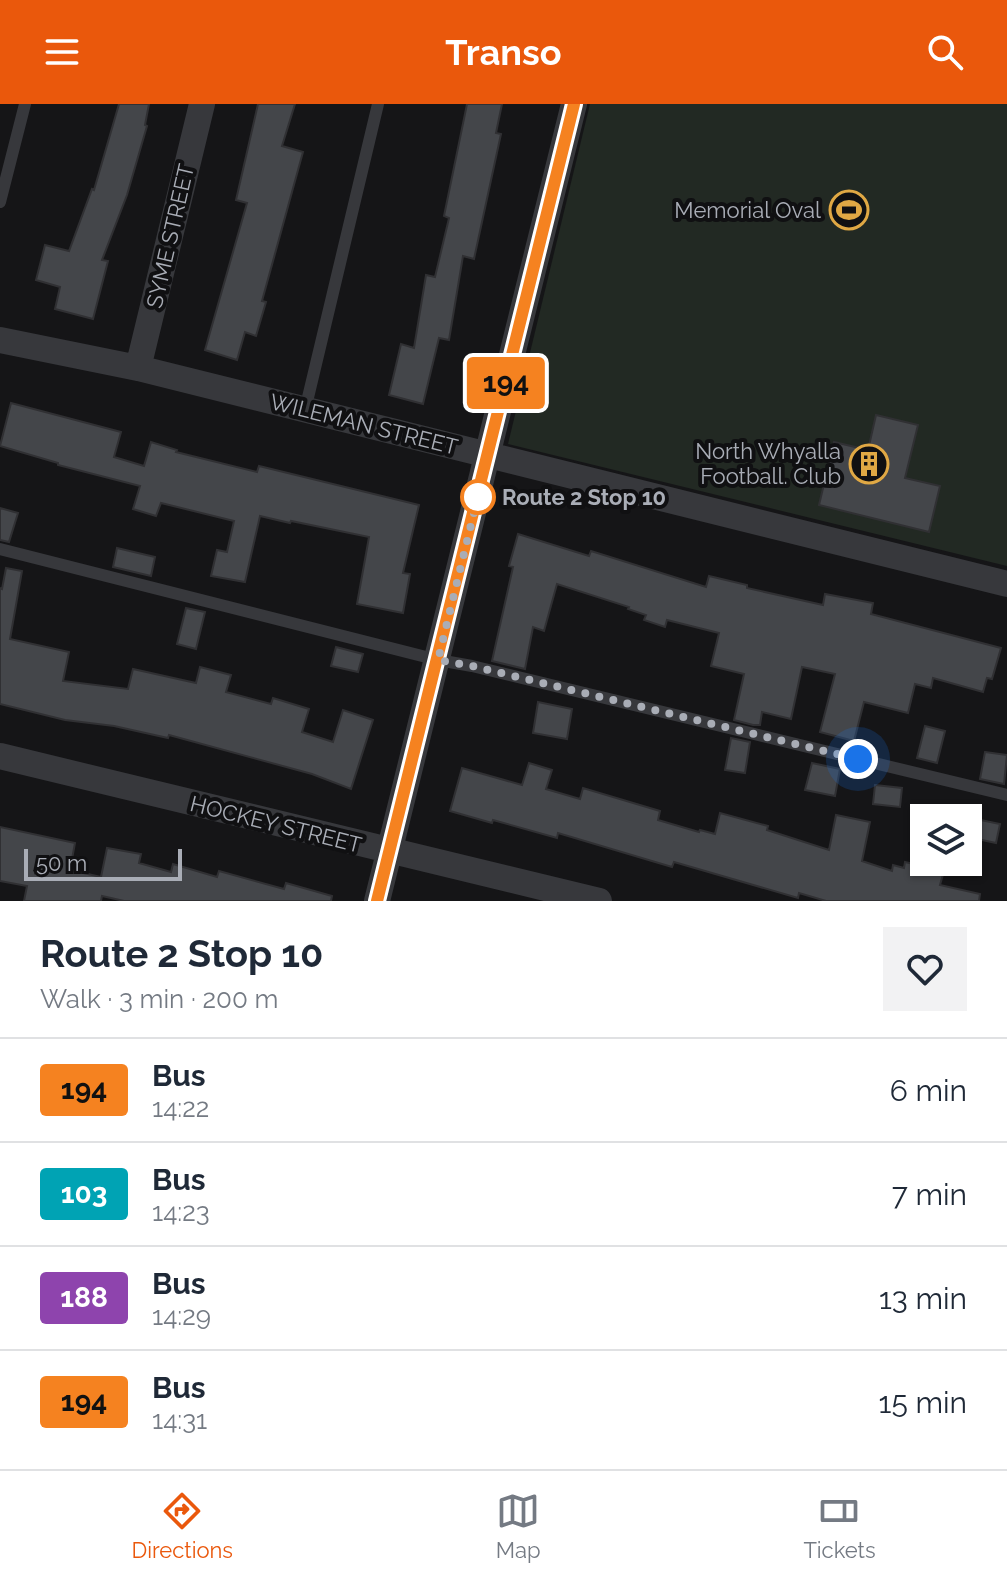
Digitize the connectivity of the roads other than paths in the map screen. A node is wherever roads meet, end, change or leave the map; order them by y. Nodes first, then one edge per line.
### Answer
1 (25, 104) edge
2 (202, 104) edge
3 (378, 104) edge
4 (574, 104) edge
5 (0, 202) edge
6 (0, 340) edge
7 (138, 368) junction
8 (305, 410) junction
9 (489, 455) junction
10 (0, 549) edge
11 (1007, 584) edge
12 (438, 660) junction
13 (0, 756) edge
14 (1007, 795) edge
15 (390, 851) junction
16 (377, 901) edge
17 (599, 901) edge

1 - 5 lane
2 - 7 street, SYME STREET
3 - 8 lane
4 - 9 street
6 - 7 street, WILEMAN STREET
7 - 8 street, WILEMAN STREET
8 - 9 street, WILEMAN STREET
9 - 11 street, WILEMAN STREET
9 - 12 street
10 - 12 lane
12 - 14 lane
12 - 15 street
13 - 15 street, HOCKEY STREET
15 - 16 street
15 - 17 street, HOCKEY STREET

